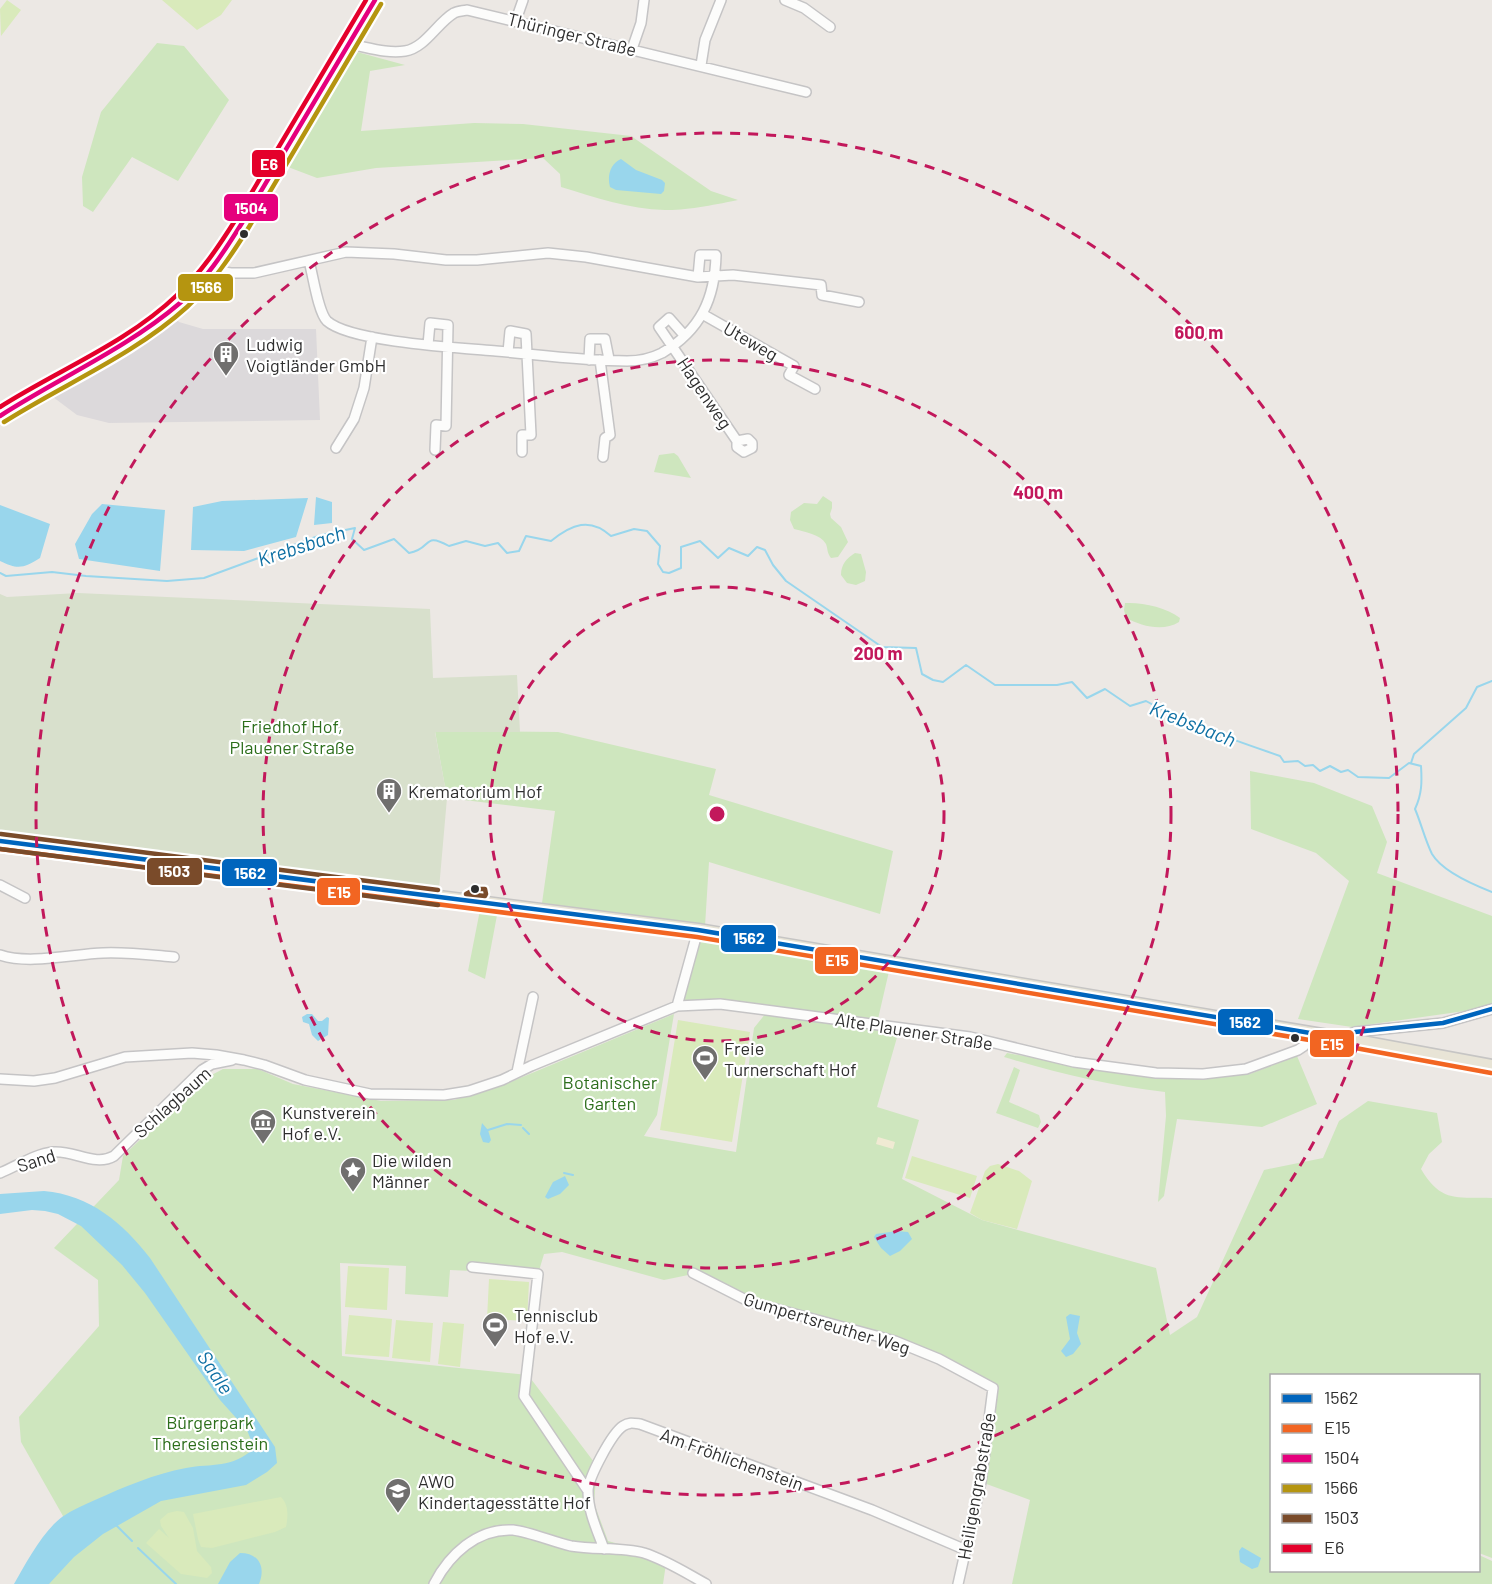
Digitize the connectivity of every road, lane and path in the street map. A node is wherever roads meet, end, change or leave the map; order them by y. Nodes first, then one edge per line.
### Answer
1 (375, 0) edge
2 (523, 0) edge
3 (644, 0) edge
4 (721, 0) edge
5 (785, 0) edge
6 (516, 20) junction
7 (830, 27) dead end
8 (349, 44) junction
9 (632, 49) junction
10 (702, 65) junction
11 (806, 92) dead end
12 (309, 261) junction
13 (210, 270) junction
14 (698, 277) junction
15 (716, 277) junction
16 (859, 302) dead end
17 (704, 315) junction
18 (684, 335) junction
19 (372, 337) junction
20 (428, 345) junction
21 (672, 345) junction
22 (446, 346) junction
23 (508, 352) junction
24 (527, 355) junction
25 (589, 360) junction
26 (605, 360) junction
27 (815, 389) dead end
28 (0, 416) edge
29 (737, 441) dead end
30 (336, 448) dead end
31 (435, 450) dead end
32 (522, 452) dead end
33 (603, 457) dead end
34 (0, 841) edge
35 (0, 885) edge
36 (25, 898) dead end
37 (698, 930) junction
38 (0, 955) edge
39 (174, 957) dead end
40 (533, 997) dead end
41 (678, 1006) junction
42 (1492, 1010) edge
43 (1311, 1034) junction
44 (1340, 1038) junction
45 (244, 1060) junction
46 (1492, 1066) edge
47 (517, 1072) junction
48 (0, 1079) edge
49 (107, 1160) joint
50 (0, 1173) edge
51 (472, 1267) dead end
52 (693, 1274) dead end
53 (993, 1388) joint
54 (588, 1491) junction
55 (604, 1549) junction
56 (966, 1550) junction
57 (434, 1584) edge
58 (706, 1584) edge
59 (958, 1584) edge

1 - 8 main road
2 - 6 street
3 - 9 street
4 - 10 street
5 - 7 street
6 - 8 street, Thüringer Straße
6 - 9 street, Thüringer Straße
8 - 13 main road
9 - 10 street, Thüringer Straße
10 - 11 street, Thüringer Straße
12 - 13 street
12 - 14 street
12 - 19 street
13 - 28 main road
14 - 15 street
14 - 15 street
15 - 16 street
15 - 17 street
17 - 18 street
17 - 27 street, Uteweg
18 - 21 street
18 - 21 street, Hagenweg
19 - 20 street
19 - 30 street
20 - 22 street
20 - 22 street
21 - 26 street
21 - 29 street, Hagenweg
22 - 23 street
22 - 31 street
23 - 24 street
23 - 24 street
24 - 25 street
24 - 32 street
25 - 26 street
25 - 26 street
26 - 33 street
34 - 37 main road
35 - 36 street
37 - 41 street
37 - 43 main road
38 - 39 street
40 - 47 street
41 - 43 street, Alte Plauener Straße
41 - 47 street, Alte Plauener Straße
42 - 44 street
43 - 44 main road
44 - 46 main road
45 - 47 street, Alte Plauener Straße
45 - 48 street, Alte Plauener Straße
45 - 49 street, Schlagbaum
49 - 50 street, Sand
51 - 54 street
52 - 53 street, Gumpertsreuther Weg
53 - 56 street, Heiligengrabstraße
54 - 55 street
54 - 56 street, Am Fröhlichenstein
55 - 57 street
55 - 58 street
56 - 59 street, Heiligengrabstraße

